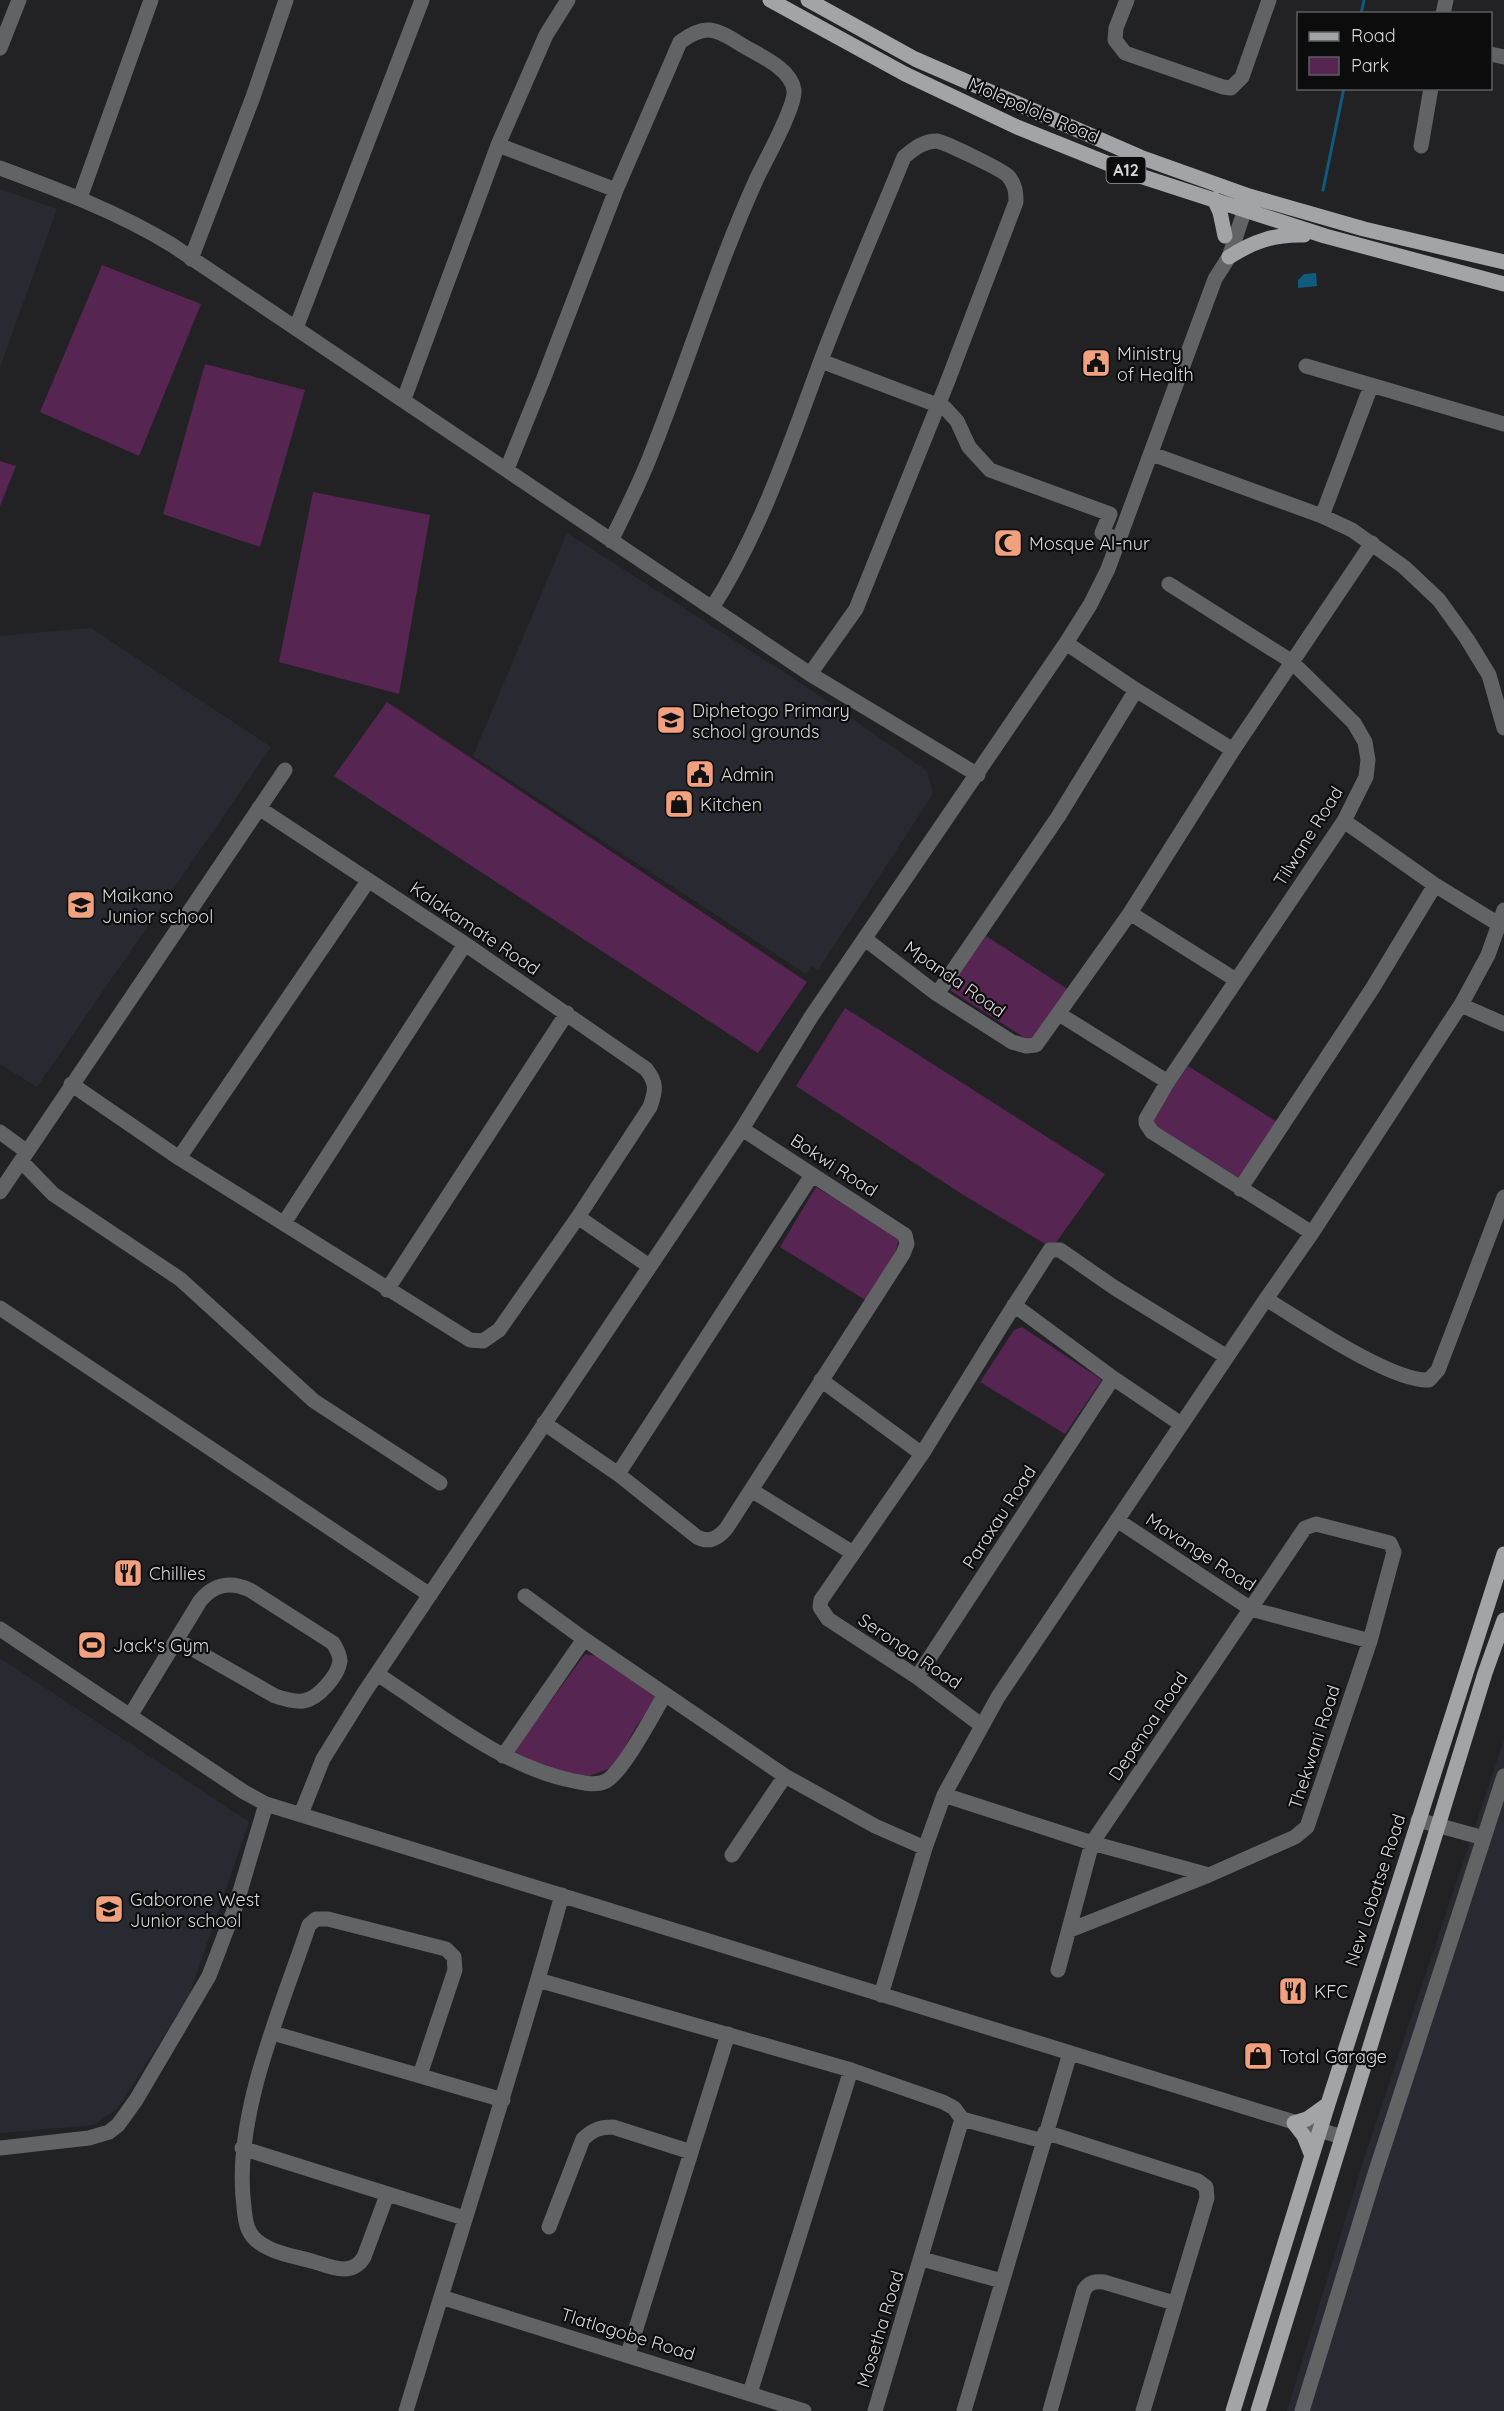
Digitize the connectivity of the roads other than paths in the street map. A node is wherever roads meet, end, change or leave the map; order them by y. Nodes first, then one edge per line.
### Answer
1 (19, 0) edge
2 (151, 0) edge
3 (286, 0) edge
4 (422, 0) edge
5 (568, 0) edge
6 (770, 0) edge
7 (808, 0) edge
8 (1127, 0) edge
9 (1269, 0) edge
10 (0, 48) edge
11 (1431, 90) edge
12 (498, 145) junction
13 (1421, 146) dead end
14 (0, 168) edge
15 (616, 190) junction
16 (80, 198) junction
17 (1214, 199) junction
18 (1242, 201) junction
19 (1225, 236) junction
20 (1325, 236) junction
21 (1229, 256) junction
22 (191, 260) junction
23 (1504, 262) edge
24 (1215, 279) junction
25 (1504, 284) edge
26 (296, 328) junction
27 (821, 361) junction
28 (1306, 366) dead end
29 (1371, 386) junction
30 (404, 399) junction
31 (938, 404) junction
32 (1504, 424) edge
33 (1152, 454) junction
34 (507, 469) junction
35 (1322, 516) junction
36 (1119, 540) junction
37 (611, 541) junction
38 (1372, 543) junction
39 (1169, 584) dead end
40 (712, 608) junction
41 (1066, 643) junction
42 (1291, 661) junction
43 (810, 674) junction
44 (1136, 690) junction
45 (1504, 728) edge
46 (1233, 750) junction
47 (285, 770) dead end
48 (978, 775) junction
49 (259, 808) junction
50 (1344, 821) junction
51 (368, 881) junction
52 (1436, 885) junction
53 (1130, 914) junction
54 (1502, 918) edge
55 (865, 939) junction
56 (465, 944) junction
57 (1236, 980) junction
58 (937, 994) junction
59 (1461, 1005) junction
60 (567, 1013) junction
61 (1059, 1014) junction
62 (1504, 1024) edge
63 (1168, 1082) junction
64 (71, 1084) junction
65 (742, 1129) junction
66 (0, 1132) edge
67 (23, 1156) junction
68 (179, 1158) junction
69 (812, 1174) junction
70 (1240, 1189) junction
71 (0, 1192) edge
72 (1504, 1197) edge
73 (578, 1217) junction
74 (284, 1223) junction
75 (1312, 1233) junction
76 (649, 1266) junction
77 (387, 1290) junction
78 (1266, 1299) junction
79 (1014, 1305) junction
80 (0, 1308) edge
81 (1227, 1356) junction
82 (1113, 1378) junction
83 (821, 1380) junction
84 (544, 1423) junction
85 (1181, 1424) junction
86 (922, 1454) junction
87 (618, 1474) junction
88 (440, 1483) dead end
89 (751, 1490) junction
90 (1117, 1520) junction
91 (1312, 1524) joint
92 (854, 1553) junction
93 (1504, 1554) edge
94 (430, 1595) junction
95 (525, 1596) dead end
96 (1251, 1608) junction
97 (1504, 1620) edge
98 (0, 1629) edge
99 (584, 1639) junction
100 (177, 1640) junction
101 (1370, 1641) junction
102 (377, 1674) junction
103 (916, 1677) junction
104 (665, 1694) junction
105 (130, 1716) junction
106 (981, 1725) junction
107 (504, 1756) junction
108 (785, 1776) junction
109 (1504, 1776) edge
110 (944, 1795) junction
111 (266, 1804) junction
112 (301, 1814) junction
113 (1418, 1820) junction
114 (1438, 1826) junction
115 (1484, 1838) junction
116 (1092, 1843) junction
117 (925, 1848) junction
118 (732, 1855) dead end
119 (1209, 1875) junction
120 (562, 1895) junction
121 (1070, 1930) junction
122 (1059, 1971) dead end
123 (1370, 1972) junction
124 (1391, 1978) junction
125 (538, 1980) junction
126 (881, 1995) junction
127 (273, 2032) junction
128 (728, 2034) junction
129 (1070, 2053) junction
130 (851, 2070) junction
131 (420, 2075) junction
132 (503, 2100) junction
133 (1328, 2104) junction
134 (962, 2119) junction
135 (1294, 2124) junction
136 (1319, 2132) junction
137 (1044, 2136) junction
138 (1342, 2137) junction
139 (0, 2148) edge
140 (242, 2148) junction
141 (691, 2152) junction
142 (1312, 2156) junction
143 (387, 2195) junction
144 (464, 2218) junction
145 (549, 2227) dead end
146 (922, 2259) junction
147 (1002, 2282) junction
148 (441, 2297) junction
149 (1174, 2303) junction
150 (628, 2354) junction
151 (750, 2393) junction
152 (406, 2411) edge
153 (804, 2411) edge
154 (875, 2411) edge
155 (964, 2411) edge
156 (1050, 2411) edge
157 (1143, 2411) edge
158 (1233, 2411) edge
159 (1258, 2411) edge
160 (1302, 2411) edge

1 - 10 street
2 - 16 street
3 - 22 street
4 - 26 street
5 - 12 street
6 - 17 main road, Molepolole Road / A12
7 - 18 main road, Molepolole Road / A12
8 - 9 street
11 - 13 street
12 - 15 street
12 - 30 street
14 - 16 street
15 - 34 street
15 - 37 street
16 - 22 street
17 - 18 main road, Molepolole Road / A12
17 - 19 main road
18 - 19 street
18 - 20 main road, Molepolole Road / A12
18 - 21 street
18 - 23 main road, Molepolole Road / A12
19 - 24 street
20 - 21 main road
20 - 25 main road, Molepolole Road / A12
21 - 24 street
22 - 26 street
24 - 33 street
26 - 30 street
27 - 31 street
27 - 31 street
27 - 40 street
28 - 29 street
29 - 32 street
29 - 35 street
30 - 34 street
31 - 36 street
31 - 43 street
33 - 35 street
33 - 36 street
34 - 37 street
35 - 38 street
36 - 41 street
37 - 40 street
38 - 42 street
38 - 45 street
39 - 42 street, Tilwane Road
40 - 43 street
41 - 44 street
41 - 48 street
42 - 46 street
42 - 50 street, Tilwane Road
43 - 48 street
44 - 46 street
44 - 58 street
46 - 53 street
47 - 49 street
48 - 55 street
49 - 51 street, Kalakamate Road
49 - 64 street
50 - 52 street
50 - 57 street, Tilwane Road
51 - 56 street, Kalakamate Road
51 - 68 street
52 - 54 street
52 - 70 street
53 - 57 street
53 - 61 street
54 - 59 street
55 - 58 street, Mpanda Road
55 - 65 street
56 - 60 street, Kalakamate Road
56 - 74 street
57 - 63 street, Tilwane Road
58 - 61 street, Mpanda Road
59 - 62 street
59 - 75 street
60 - 73 street, Kalakamate Road
60 - 77 street
61 - 63 street
63 - 70 street, Tilwane Road
64 - 67 street
64 - 68 street
65 - 69 street, Bokwi Road
65 - 76 street
66 - 67 street
67 - 71 street
67 - 88 street
68 - 74 street
69 - 83 street, Bokwi Road
69 - 87 street
70 - 75 street
72 - 78 street
73 - 76 street
73 - 77 street
74 - 77 street
75 - 78 street
76 - 84 street
78 - 81 street
79 - 81 street
79 - 82 street
79 - 86 street
80 - 94 street
81 - 85 street
82 - 85 street
82 - 103 street, Paraxau Road
83 - 86 street
83 - 89 street
84 - 87 street
84 - 94 street
85 - 90 street
86 - 92 street
87 - 89 street
89 - 92 street
90 - 96 street, Mavange Road
90 - 106 street
91 - 96 street, Depenoa Road
91 - 101 street, Thekwani Road
92 - 103 street, Seronga Road
93 - 113 main road, New Lobatse Road
94 - 102 street
95 - 99 street
96 - 101 street, Mavange Road
96 - 116 street, Depenoa Road
97 - 114 main road
98 - 105 street
99 - 104 street
99 - 107 street
100 - 100 street
100 - 105 street
101 - 119 street, Thekwani Road
102 - 107 street
102 - 112 street
103 - 106 street, Seronga Road
104 - 107 street
104 - 108 street
105 - 111 street
106 - 110 street
108 - 117 street
108 - 118 street
109 - 115 street
110 - 116 street
110 - 117 street
111 - 112 street
111 - 139 street
112 - 120 street
113 - 114 street
113 - 123 main road, New Lobatse Road
114 - 115 street
114 - 124 main road
115 - 160 street
116 - 119 street
116 - 121 street, Depenoa Road
117 - 126 street
119 - 121 street, Thekwani Road
120 - 125 street
120 - 126 street
121 - 122 street, Depenoa Road
123 - 124 main road
123 - 133 main road, New Lobatse Road
124 - 138 main road
125 - 128 street
125 - 132 street
126 - 129 street
127 - 131 street
127 - 131 street
127 - 140 street
128 - 130 street
128 - 141 street
129 - 135 street
129 - 137 street
130 - 134 street
130 - 151 street
131 - 132 street
132 - 144 street
133 - 135 main road
133 - 136 main road, New Lobatse Road
134 - 137 street
134 - 146 street, Mosetha Road
135 - 136 street
135 - 142 main road
136 - 138 street
136 - 142 main road, New Lobatse Road
137 - 147 street
137 - 149 street
138 - 159 main road
140 - 143 street
140 - 143 street
141 - 145 street
141 - 150 street
142 - 158 main road, New Lobatse Road
143 - 144 street
144 - 148 street
146 - 147 street, Mosetha Road
146 - 154 street, Mosetha Road
147 - 155 street
148 - 150 street, Tlatlagobe Road
148 - 152 street
149 - 156 street
149 - 157 street
150 - 151 street, Tlatlagobe Road
151 - 153 street, Tlatlagobe Road

